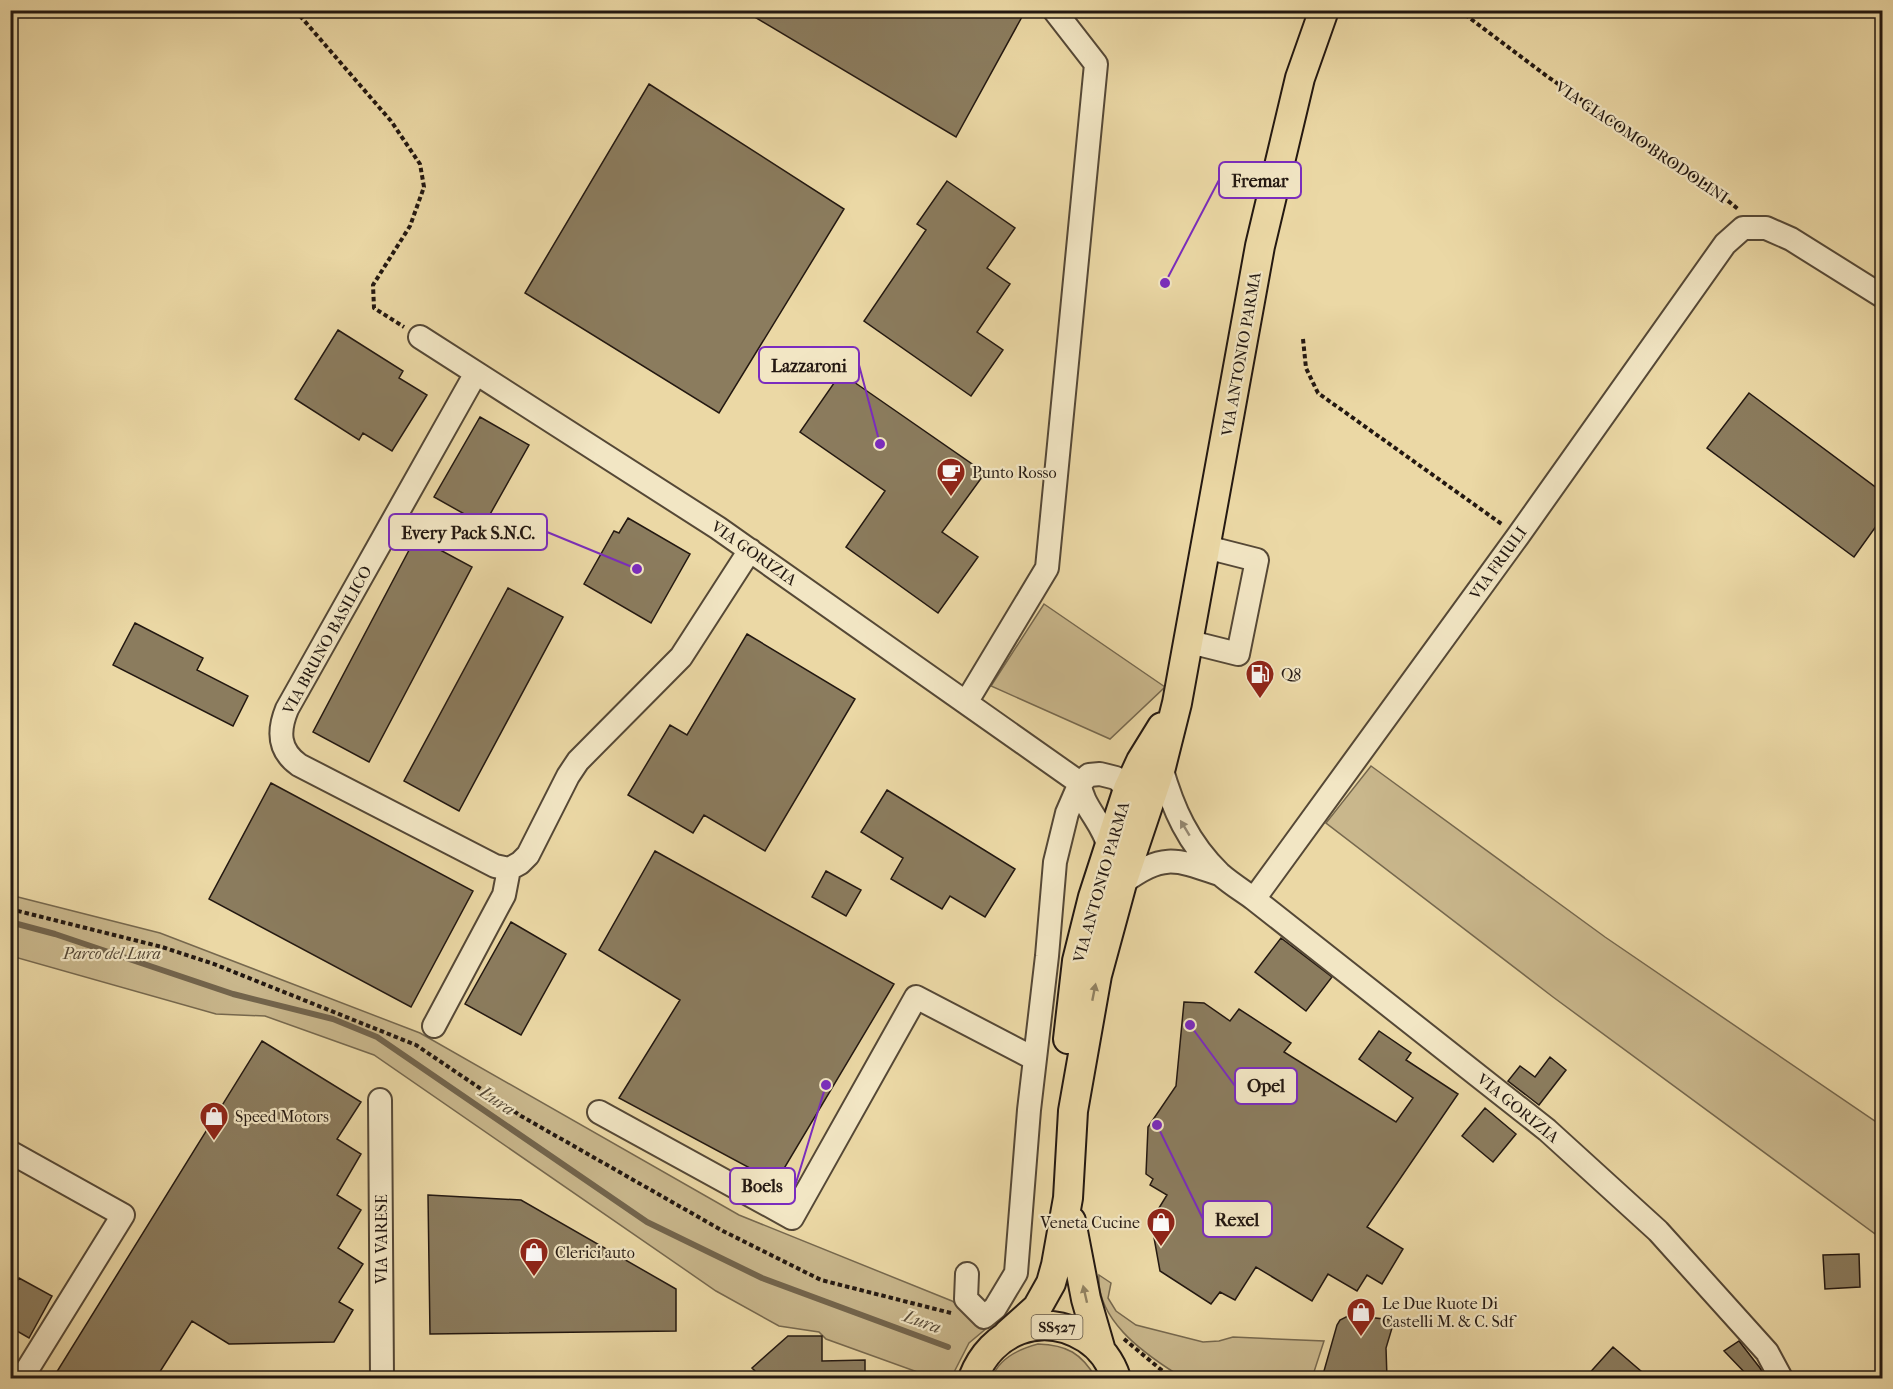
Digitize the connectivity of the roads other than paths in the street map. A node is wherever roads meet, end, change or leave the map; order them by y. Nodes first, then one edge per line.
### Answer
1 (1054, 10) edge
2 (1324, 10) edge
3 (1882, 296) edge
4 (420, 337) road end
5 (476, 373) junction
6 (1206, 547) junction
7 (750, 550) junction
8 (1190, 642) junction
9 (966, 701) junction
10 (1178, 703) junction
11 (1161, 767) junction
12 (1080, 783) junction
13 (1128, 789) junction
14 (1109, 848) junction
15 (509, 869) junction
16 (1220, 874) junction
17 (1122, 883) junction
18 (1254, 899) junction
19 (434, 1026) dead end
20 (1035, 1059) junction
21 (380, 1100) dead end
22 (1072, 1111) junction
23 (600, 1112) dead end
24 (10, 1152) edge
25 (1068, 1198) junction
26 (967, 1274) dead end
27 (1008, 1334) junction
28 (1115, 1364) edge
29 (21, 1378) edge
30 (382, 1378) edge
31 (973, 1378) edge
32 (1781, 1378) edge

1 - 9 street
2 - 6 main road, VIA ANTONIO PARMA
3 - 18 street, VIA FRIULI
4 - 5 street, VIA GORIZIA
5 - 7 street, VIA GORIZIA
5 - 15 street, VIA BRUNO BASILICO
6 - 8 main road, VIA ANTONIO PARMA
6 - 8 street
7 - 9 street, VIA GORIZIA
7 - 15 street
8 - 10 main road, VIA ANTONIO PARMA
9 - 12 street, VIA GORIZIA
10 - 11 main road, VIA ANTONIO PARMA
10 - 13 main road, VIA ANTONIO PARMA
16 -> 11 street, VIA GORIZIA
11 - 17 main road, VIA ANTONIO PARMA
12 - 13 street
12 - 14 street
12 - 20 street
13 - 14 main road, VIA ANTONIO PARMA
13 - 17 street
14 - 22 main road, VIA ANTONIO PARMA
15 - 19 street
16 - 17 street, VIA GORIZIA
16 - 18 street, VIA GORIZIA
22 -> 17 main road, VIA ANTONIO PARMA
18 - 32 street, VIA GORIZIA
20 - 23 street
20 - 26 street
21 - 30 street, VIA VARESE
22 - 25 main road, VIA ANTONIO PARMA
24 - 29 street
25 - 27 main road, VIA ANTONIO PARMA
28 -> 25 main road, VIA ANTONIO PARMA
27 - 28 main road, SS527
27 - 31 main road, SS527

